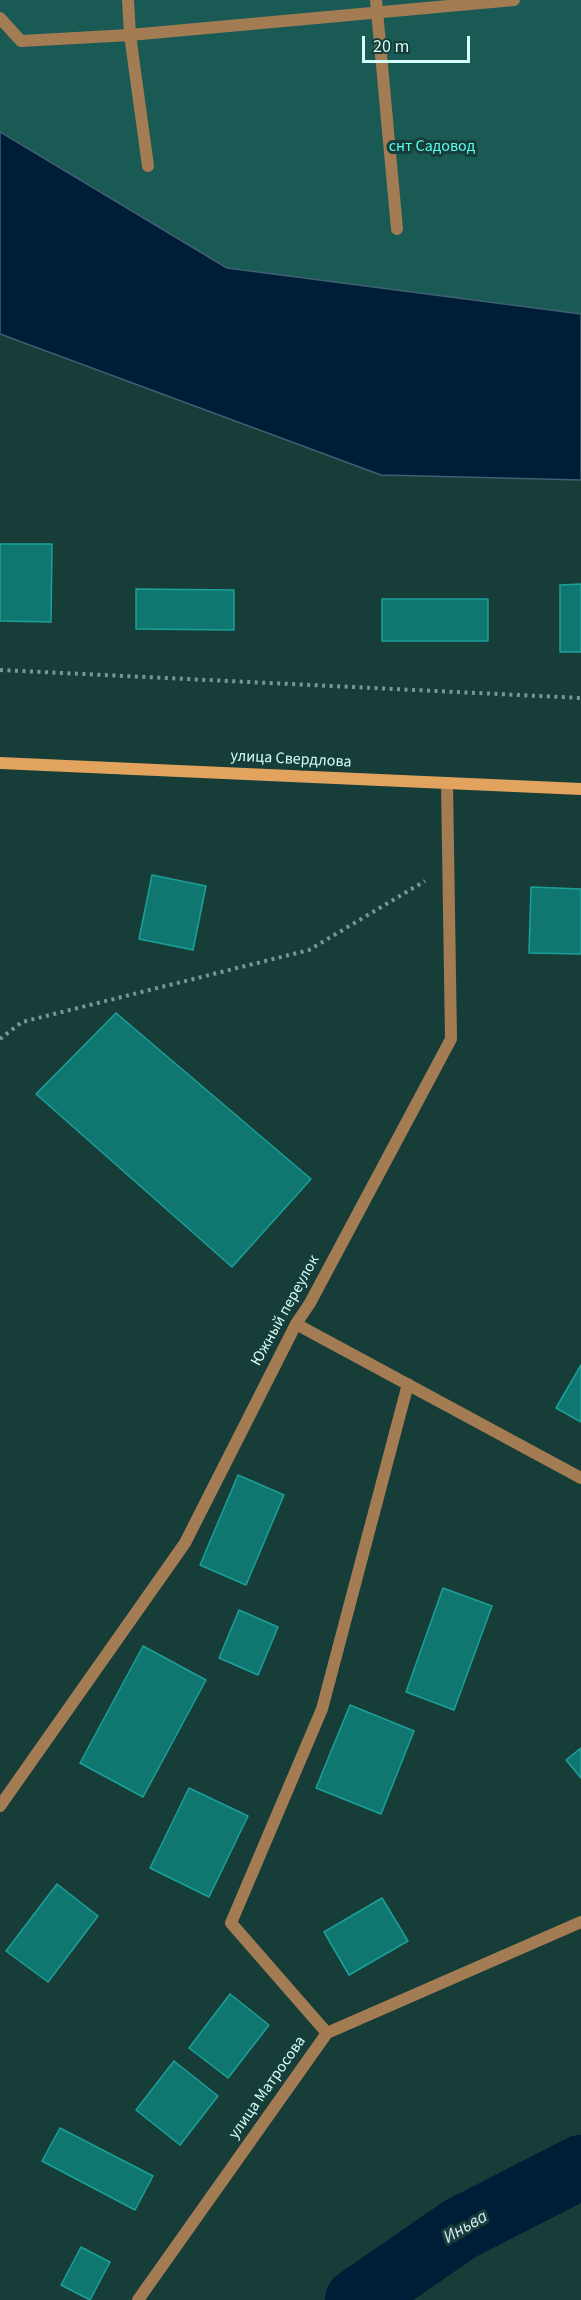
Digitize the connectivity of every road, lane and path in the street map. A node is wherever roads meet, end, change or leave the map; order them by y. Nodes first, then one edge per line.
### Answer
1 (128, 0) edge
2 (376, 0) edge
3 (514, 0) edge
4 (377, 14) junction
5 (0, 18) edge
6 (130, 34) junction
7 (148, 166) dead end
8 (397, 229) dead end
9 (0, 670) edge
10 (581, 698) edge
11 (0, 763) edge
12 (447, 783) junction
13 (581, 789) edge
14 (448, 867) junction
15 (0, 1039) edge
16 (296, 1324) junction
17 (408, 1384) junction
18 (581, 1478) edge
19 (0, 1806) edge
20 (581, 1922) edge
21 (327, 2033) junction
22 (138, 2300) edge

1 - 6 street
2 - 4 street
3 - 4 street
4 - 6 street
4 - 8 street
5 - 6 street
6 - 7 street
9 - 10 path
11 - 12 main road, улица Свердлова
12 - 13 main road, улица Свердлова
12 - 14 street, Южный переулок
14 - 15 path
14 - 16 street, Южный переулок
16 - 17 street
16 - 19 street, Южный переулок
17 - 18 street
17 - 21 street
20 - 21 street, улица Матросова
21 - 22 street, улица Матросова

